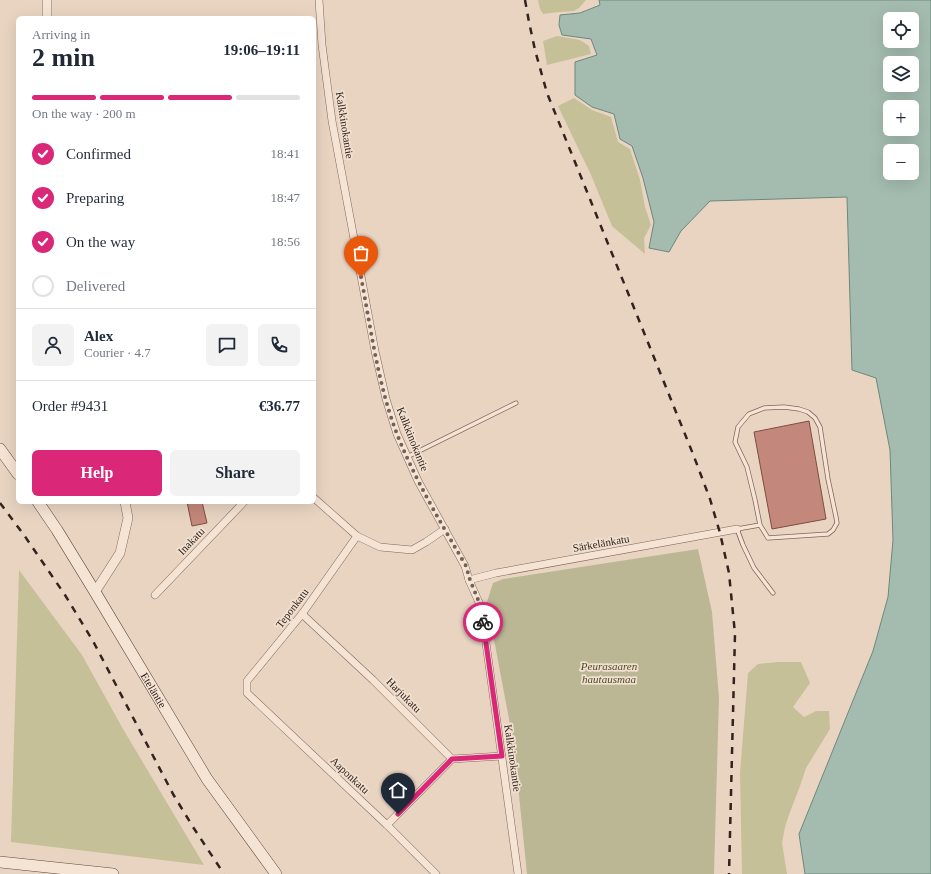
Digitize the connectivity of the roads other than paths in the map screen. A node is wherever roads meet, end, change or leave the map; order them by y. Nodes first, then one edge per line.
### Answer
1 (47, 0) edge
2 (319, 0) edge
3 (47, 16) edge
4 (516, 403) dead end
5 (0, 449) edge
6 (407, 457) junction
7 (16, 471) edge
8 (316, 500) edge
9 (39, 504) edge
10 (125, 504) edge
11 (242, 504) edge
12 (760, 525) junction
13 (445, 529) junction
14 (737, 530) junction
15 (357, 536) junction
16 (470, 580) junction
17 (95, 592) junction
18 (773, 594) dead end
19 (155, 595) dead end
20 (302, 614) junction
21 (247, 693) joint
22 (502, 756) junction
23 (452, 759) junction
24 (387, 825) junction
25 (0, 862) edge
26 (113, 874) edge
27 (276, 874) edge
28 (436, 874) edge
29 (518, 874) edge

1 - 3 street
2 - 6 street, Kalkkinokantie
4 - 6 lane
5 - 7 main road
6 - 13 street, Kalkkinokantie
8 - 15 street
9 - 17 main road, Eteläntie
10 - 17 street
11 - 19 street, Inakatu
12 - 12 lane
12 - 14 lane
13 - 15 street
13 - 16 street, Kalkkinokantie
14 - 16 street, Särkelänkatu
14 - 18 lane
15 - 20 street, Teponkatu
16 - 22 street, Kalkkinokantie
17 - 27 main road, Eteläntie
20 - 21 street, Teponkatu
20 - 23 street, Harjukatu
21 - 24 street, Aaponkatu
22 - 23 street
22 - 29 street, Kalkkinokantie
23 - 24 street
24 - 28 street, Aaponkatu
25 - 26 main road

